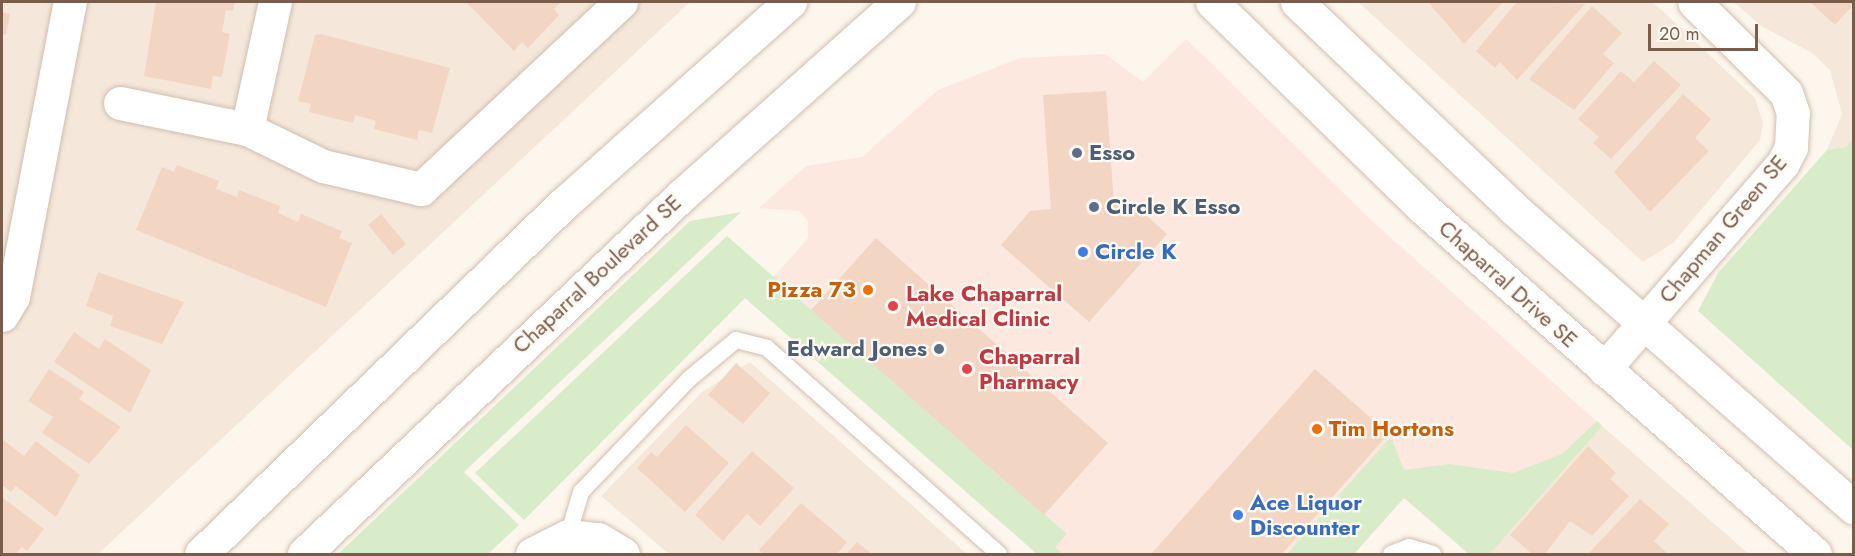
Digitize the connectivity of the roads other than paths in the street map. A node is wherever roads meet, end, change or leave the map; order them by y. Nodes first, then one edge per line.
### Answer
1 (70, 2) edge
2 (274, 2) edge
3 (621, 2) edge
4 (790, 2) edge
5 (899, 2) edge
6 (925, 2) edge
7 (1212, 2) edge
8 (1297, 2) edge
9 (1694, 2) edge
10 (864, 32) junction
11 (120, 103) dead end
12 (247, 129) junction
13 (2, 315) edge
14 (1644, 324) junction
15 (1604, 369) junction
16 (1854, 508) edge
17 (568, 536) junction
18 (201, 555) edge
19 (304, 555) edge
20 (532, 555) edge
21 (623, 555) edge
22 (999, 555) edge
23 (1391, 555) edge
24 (1433, 555) edge
25 (1815, 555) edge

1 - 13 street
2 - 12 street
3 - 12 street
4 - 18 street
5 - 10 street, Chaparral Boulevard SE
6 - 10 street
7 - 15 street, Chaparral Drive SE
8 - 14 street
9 - 14 street, Chapman Green SE
10 - 19 street, Chaparral Boulevard SE
11 - 12 street
14 - 15 street, Chapman Green SE
14 - 16 street
15 - 25 street, Chaparral Drive SE
17 - 20 street
17 - 21 street
17 - 22 lane
23 - 24 lane

